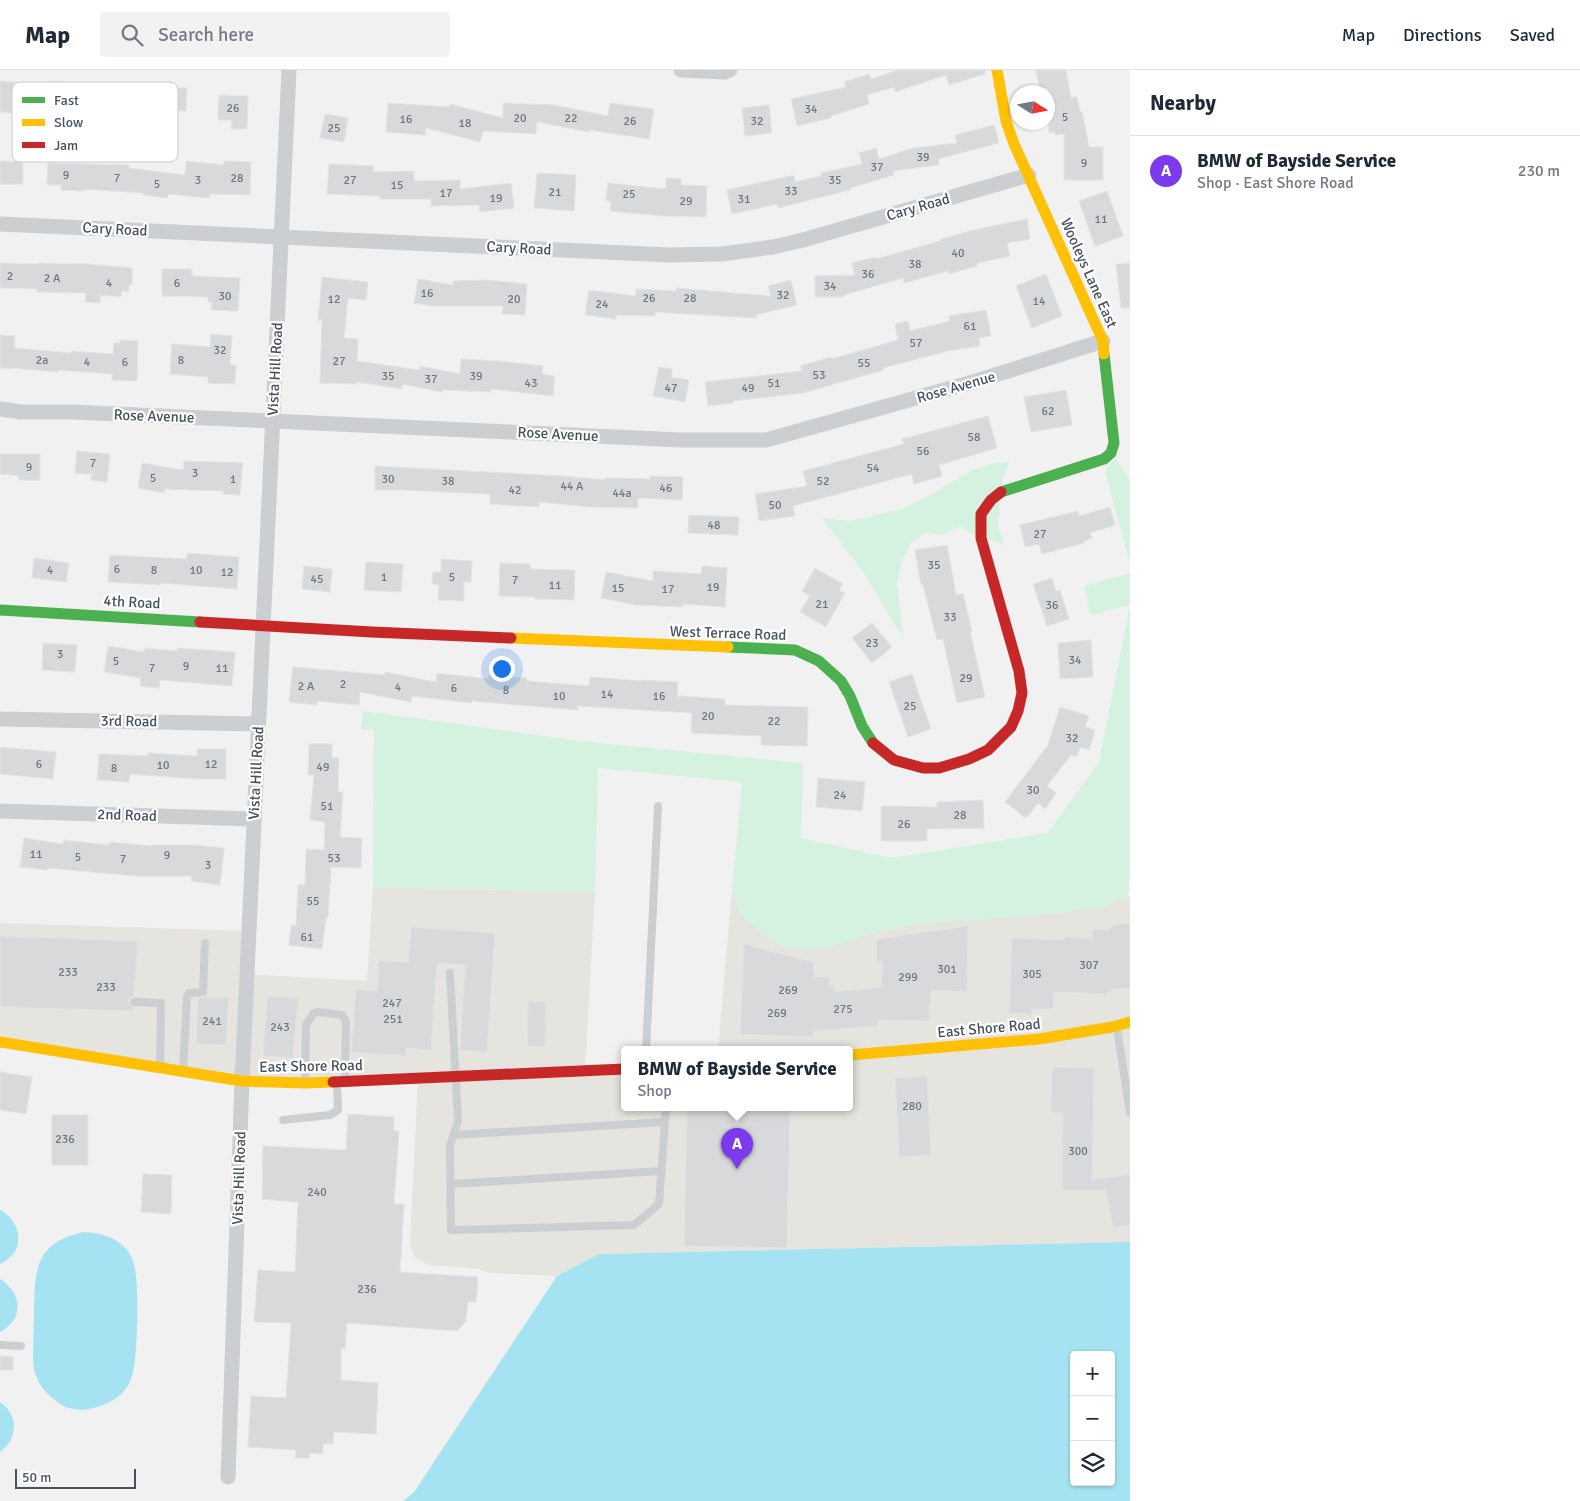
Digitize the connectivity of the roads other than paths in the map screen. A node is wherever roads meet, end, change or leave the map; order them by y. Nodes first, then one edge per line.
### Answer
1 (289, 70) edge
2 (681, 70) edge
3 (730, 70) edge
4 (997, 70) edge
5 (1029, 175) junction
6 (0, 224) edge
7 (281, 237) junction
8 (1103, 341) junction
9 (0, 408) edge
10 (272, 420) junction
11 (988, 560) joint
12 (0, 610) edge
13 (263, 625) junction
14 (0, 719) edge
15 (258, 724) junction
16 (658, 806) dead end
17 (0, 812) edge
18 (254, 819) junction
19 (206, 943) dead end
20 (450, 973) dead end
21 (134, 1002) dead end
22 (1130, 1022) edge
23 (1117, 1026) junction
24 (0, 1042) edge
25 (646, 1046) edge
26 (853, 1056) edge
27 (160, 1069) junction
28 (621, 1069) edge
29 (183, 1073) junction
30 (455, 1077) junction
31 (242, 1082) junction
32 (341, 1082) junction
33 (304, 1083) junction
34 (666, 1111) edge
35 (1130, 1113) edge
36 (283, 1120) dead end
37 (664, 1122) junction
38 (454, 1135) junction
39 (661, 1171) junction
40 (451, 1184) junction
41 (0, 1345) edge
42 (21, 1346) dead end
43 (228, 1477) dead end

1 - 7 street, Vista Hill Road
2 - 3 street
4 - 5 street, Wooleys Lane East
5 - 7 street, Cary Road
5 - 8 street, Wooleys Lane East
6 - 7 street, Cary Road
7 - 10 street, Vista Hill Road
8 - 10 street, Rose Avenue
8 - 11 street, Wooleys Lane East
9 - 10 street, Rose Avenue
10 - 13 street, Vista Hill Road
11 - 13 street, West Terrace Road
12 - 13 street, 4th Road
13 - 15 street, Vista Hill Road
14 - 15 street, 3rd Road
15 - 18 street, Vista Hill Road
16 - 25 lane
17 - 18 street, 2nd Road
18 - 31 street, Vista Hill Road
19 - 29 lane
20 - 30 lane
21 - 27 lane
22 - 23 street, East Shore Road
23 - 26 street, East Shore Road
23 - 35 lane
24 - 27 street, East Shore Road
27 - 29 street, East Shore Road
28 - 30 street, East Shore Road
29 - 31 street, East Shore Road
30 - 32 street, East Shore Road
30 - 38 lane
31 - 33 street, East Shore Road
31 - 43 street, Vista Hill Road
32 - 33 street, East Shore Road
32 - 33 lane
32 - 36 lane
34 - 37 lane
37 - 38 lane
37 - 39 lane
38 - 40 lane
39 - 40 lane
39 - 40 lane
41 - 42 lane

